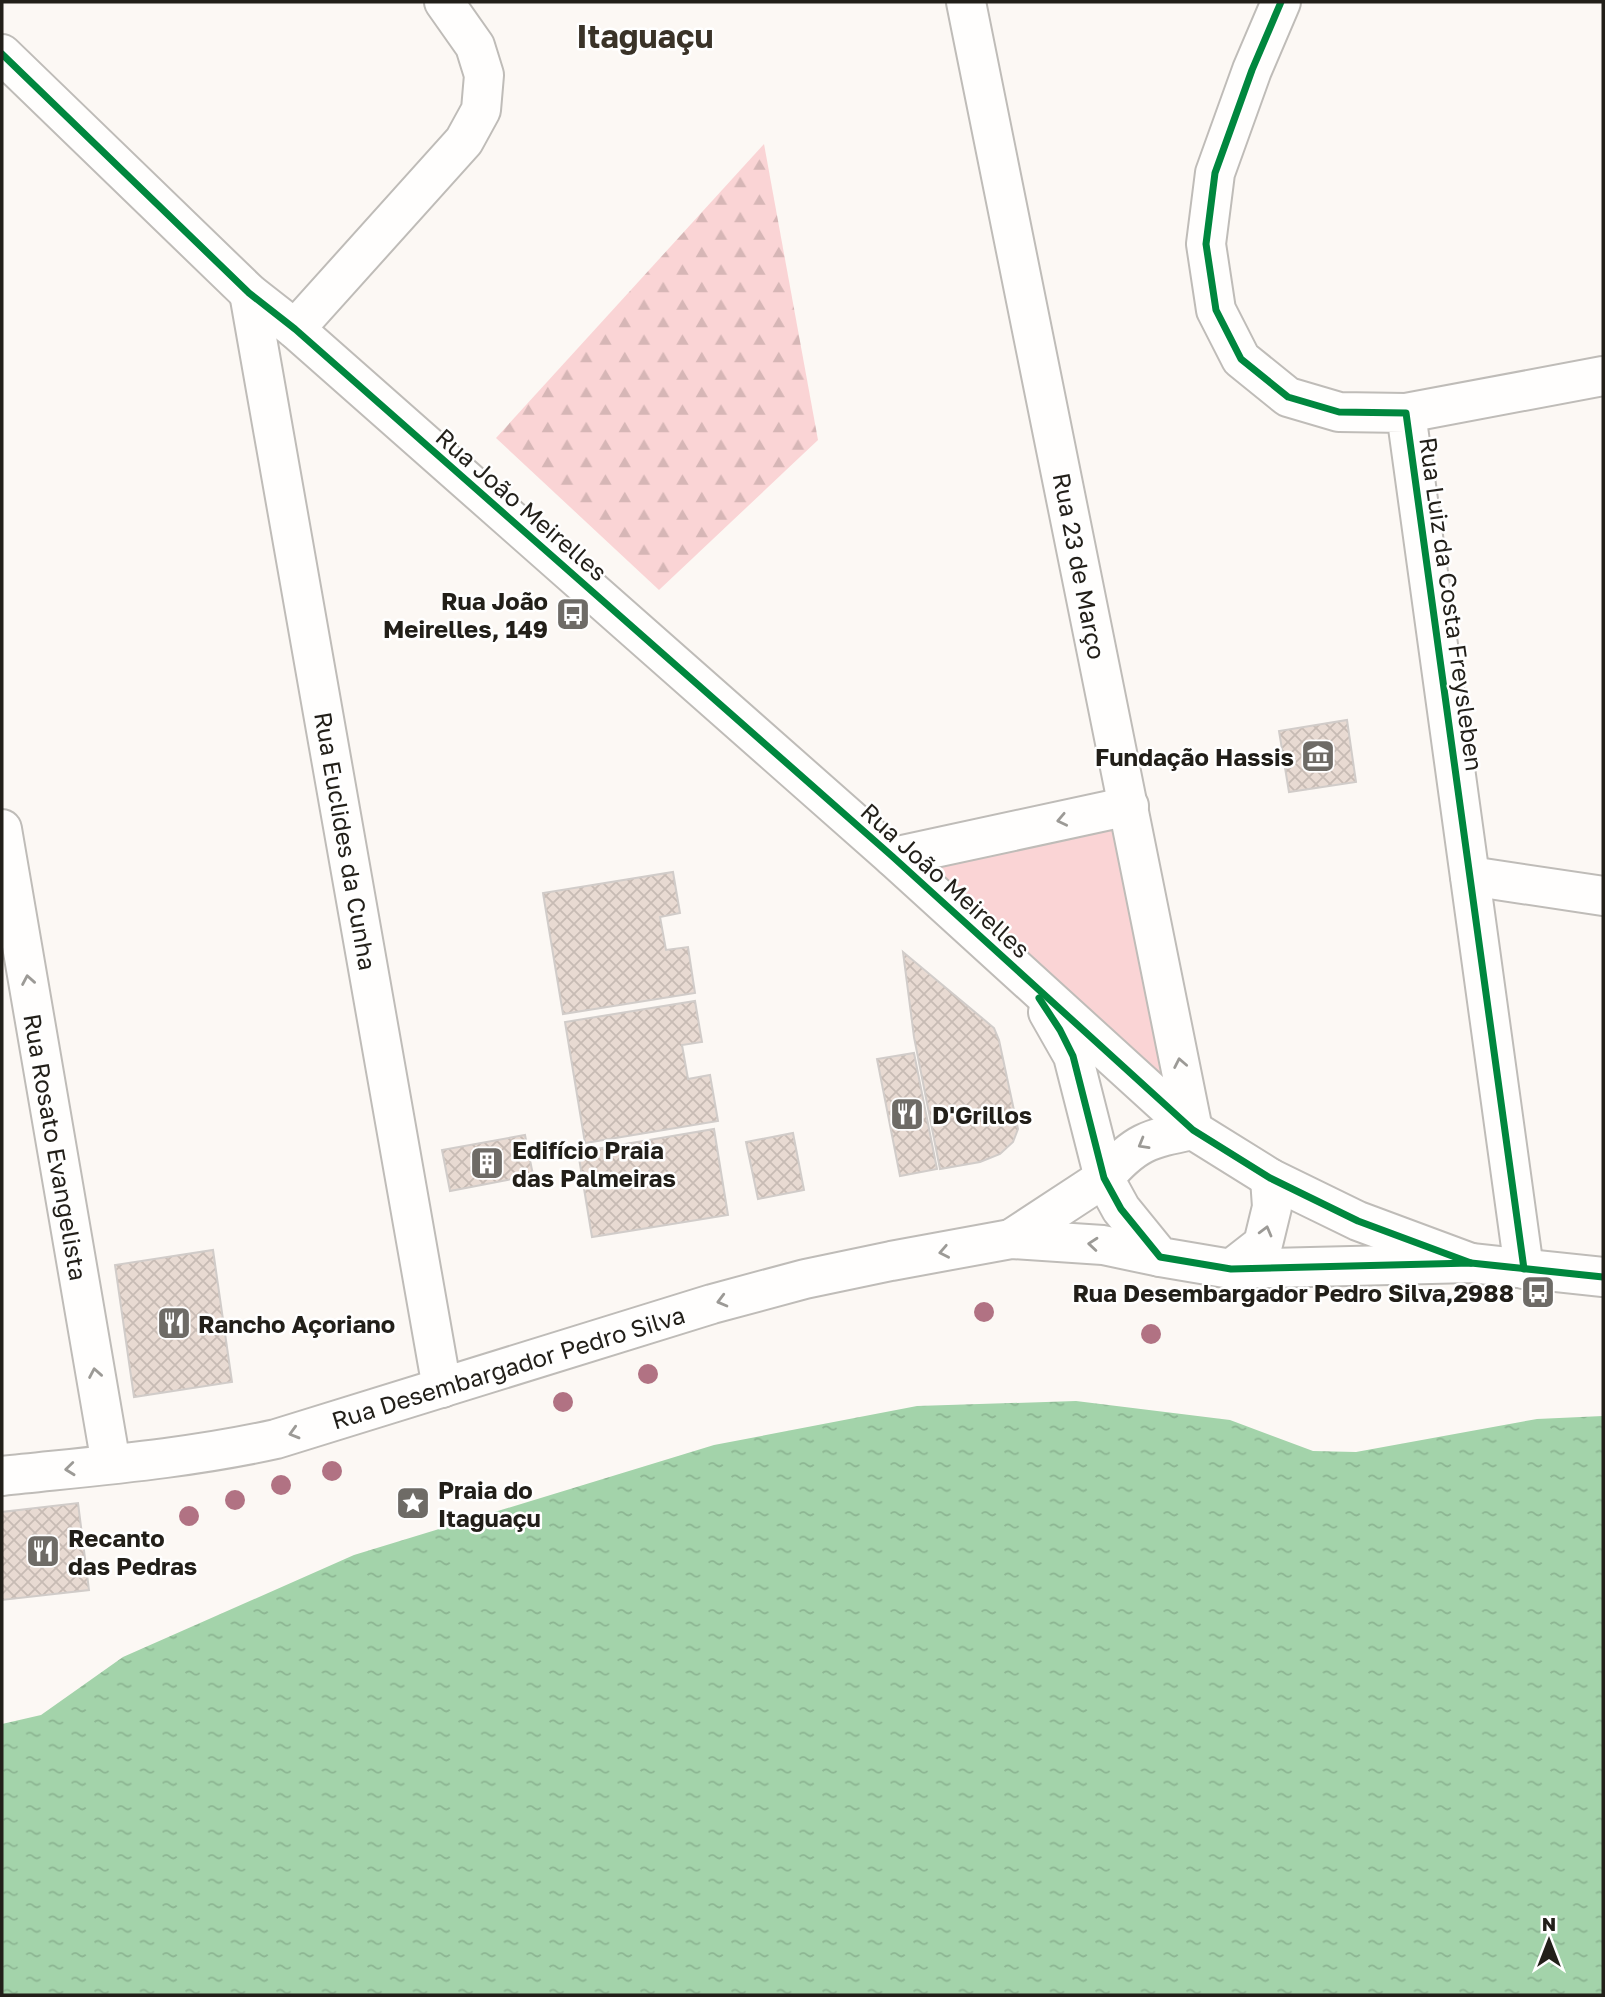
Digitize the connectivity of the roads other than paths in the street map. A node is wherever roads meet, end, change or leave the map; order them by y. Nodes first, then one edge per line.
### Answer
1 (444, 2) edge
2 (966, 2) edge
3 (1281, 2) edge
4 (2, 54) edge
5 (249, 293) junction
6 (295, 329) junction
7 (1603, 376) edge
8 (1406, 413) junction
9 (1129, 806) junction
10 (2, 829) edge
11 (892, 857) junction
12 (1470, 877) junction
13 (1603, 896) edge
14 (1024, 975) junction
15 (1193, 1130) junction
16 (1104, 1178) junction
17 (1270, 1178) junction
18 (1011, 1239) junction
19 (1160, 1257) junction
20 (1471, 1263) junction
21 (1231, 1269) junction
22 (1524, 1269) junction
23 (1603, 1277) edge
24 (442, 1388) junction
25 (111, 1464) junction
26 (2, 1476) edge

1 - 6 street
2 - 9 street, Rua 23 de Março
3 - 8 street, Rua Luiz da Costa Freysleben
4 - 5 street, Rua João Meirelles
5 - 6 street, Rua João Meirelles
5 - 24 street, Rua Euclides da Cunha
6 - 11 street, Rua João Meirelles
7 - 8 street
8 - 12 street, Rua Luiz da Costa Freysleben
9 -> 11 street
15 -> 9 street, Rua 23 de Março
25 -> 10 street, Rua Rosato Evangelista
11 - 14 street, Rua João Meirelles
12 - 13 street
12 - 22 street, Rua Luiz da Costa Freysleben
14 - 15 street, Rua João Meirelles
14 - 16 street, Rua João Meirelles
15 -> 16 street
15 - 17 street, Rua Desembargador Pedro Silva
16 - 18 street, Rua Desembargador Pedro Silva
16 - 19 street
17 - 20 street, Rua Desembargador Pedro Silva
21 -> 17 street
19 -> 18 street, Rua Desembargador Pedro Silva
18 -> 24 street, Rua Desembargador Pedro Silva
19 - 21 street, Rua Desembargador Pedro Silva
20 - 21 street, Rua Desembargador Pedro Silva
20 - 22 street, Rua Desembargador Pedro Silva
22 - 23 street, Rua Desembargador Pedro Silva
24 -> 25 street, Rua Desembargador Pedro Silva
25 -> 26 street, Rua Desembargador Pedro Silva

